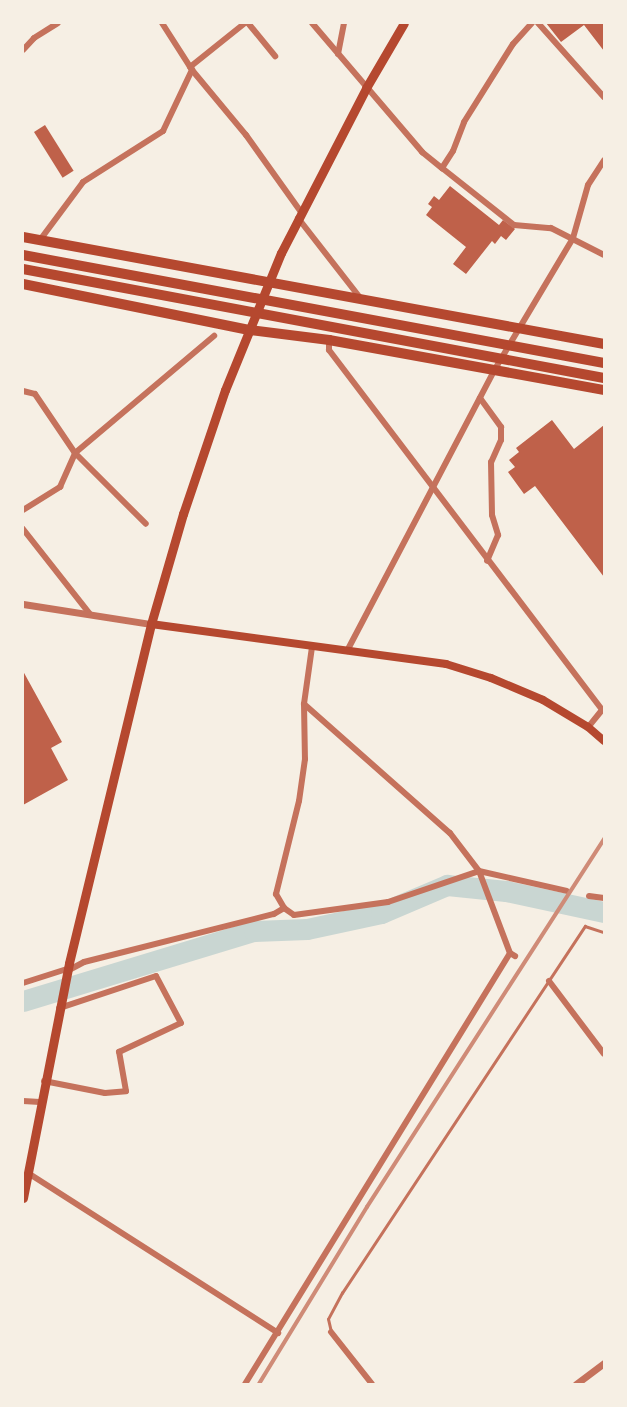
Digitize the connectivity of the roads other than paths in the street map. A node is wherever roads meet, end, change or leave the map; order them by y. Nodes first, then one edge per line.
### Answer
1 (58, 23) edge
2 (162, 23) edge
3 (246, 23) edge
4 (312, 23) edge
5 (344, 23) edge
6 (404, 23) edge
7 (532, 23) edge
8 (537, 23) edge
9 (23, 50) edge
10 (338, 54) junction
11 (275, 56) dead end
12 (191, 68) junction
13 (366, 88) junction
14 (604, 97) edge
15 (604, 160) edge
16 (442, 168) junction
17 (300, 215) junction
18 (23, 237) edge
19 (573, 238) junction
20 (40, 240) junction
21 (23, 255) edge
22 (604, 255) edge
23 (23, 269) edge
24 (270, 281) junction
25 (23, 284) edge
26 (361, 299) junction
27 (522, 329) junction
28 (250, 330) junction
29 (214, 335) dead end
30 (329, 341) junction
31 (604, 344) edge
32 (604, 363) edge
33 (495, 369) junction
34 (604, 378) edge
35 (604, 390) edge
36 (23, 391) edge
37 (480, 398) junction
38 (75, 453) junction
39 (432, 488) junction
40 (23, 510) edge
41 (146, 524) dead end
42 (23, 529) edge
43 (487, 561) junction
44 (23, 604) edge
45 (90, 614) junction
46 (151, 624) junction
47 (312, 647) junction
48 (346, 650) junction
49 (304, 704) junction
50 (588, 727) junction
51 (604, 741) edge
52 (479, 870) junction
53 (567, 891) dead end
54 (589, 896) dead end
55 (604, 898) edge
56 (284, 908) junction
57 (604, 932) edge
58 (68, 970) junction
59 (549, 981) junction
60 (23, 983) edge
61 (59, 1008) junction
62 (604, 1055) edge
63 (44, 1081) junction
64 (23, 1101) edge
65 (40, 1102) junction
66 (28, 1173) junction
67 (23, 1198) edge
68 (331, 1332) joint
69 (278, 1333) junction
70 (604, 1363) edge
71 (245, 1384) edge
72 (372, 1384) edge
73 (576, 1384) edge

1 - 9 street
2 - 12 street
3 - 11 street
3 - 12 street
4 - 10 street
5 - 10 street
6 - 13 main road
7 - 16 street
8 - 14 street
10 - 13 street
12 - 17 street
12 - 20 street
13 - 16 street
13 - 17 main road
15 - 19 street
16 - 19 street
17 - 24 main road
17 - 26 street
18 - 20 highway
19 - 22 street
19 - 27 street
20 - 24 highway
21 - 32 highway
23 - 34 highway
24 - 26 highway
24 - 28 main road
25 - 28 highway
26 - 27 highway
27 - 31 highway
27 - 33 street
28 - 30 highway
28 - 46 main road
29 - 38 street
30 - 33 highway
30 - 39 street
33 - 35 highway
33 - 37 street
36 - 38 street
37 - 39 street
37 - 43 street
38 - 40 street
38 - 41 street
39 - 43 street
39 - 48 street
42 - 45 street
43 - 50 street
44 - 45 street
45 - 46 street
46 - 47 main road
46 - 58 main road
47 - 48 main road
47 - 49 street
48 - 50 main road
49 - 52 street
49 - 56 street
50 - 51 main road
52 - 53 street
52 - 56 street
52 - 69 street
54 - 55 street
56 - 58 street
57 - 59 lane
58 - 60 street
58 - 61 main road
59 - 62 street
59 - 68 lane
61 - 63 main road
61 - 63 street
63 - 65 main road
64 - 65 street
65 - 66 main road
66 - 67 main road
66 - 69 street
68 - 72 street
69 - 71 street
70 - 73 street

